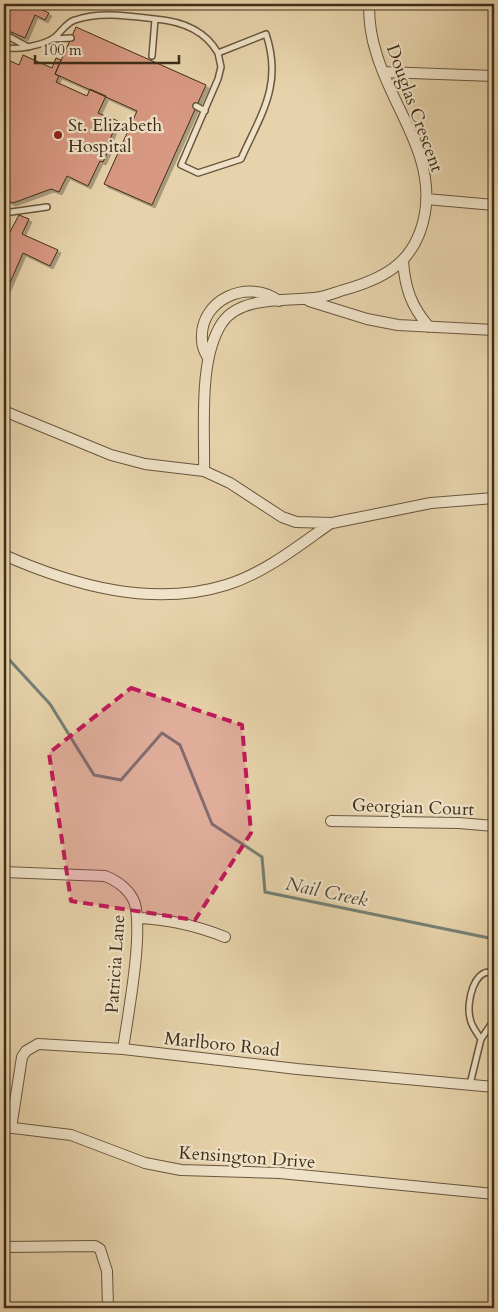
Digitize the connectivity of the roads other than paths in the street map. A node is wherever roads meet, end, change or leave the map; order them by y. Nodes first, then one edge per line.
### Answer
1 (369, 4) edge
2 (155, 18) junction
3 (4, 34) edge
4 (53, 38) junction
5 (71, 38) dead end
6 (4, 46) edge
7 (28, 46) junction
8 (218, 53) junction
9 (152, 56) dead end
10 (383, 72) junction
11 (494, 76) edge
12 (196, 106) dead end
13 (204, 111) junction
14 (426, 199) junction
15 (494, 204) edge
16 (47, 207) dead end
17 (4, 213) edge
18 (403, 261) junction
19 (303, 299) junction
20 (279, 301) junction
21 (429, 327) junction
22 (494, 330) edge
23 (208, 358) junction
24 (4, 411) edge
25 (204, 471) junction
26 (494, 498) edge
27 (332, 523) junction
28 (4, 554) edge
29 (331, 820) dead end
30 (494, 826) edge
31 (4, 872) edge
32 (136, 918) junction
33 (224, 938) dead end
34 (494, 973) edge
35 (494, 1020) edge
36 (481, 1039) junction
37 (123, 1049) junction
38 (470, 1084) junction
39 (494, 1087) edge
40 (7, 1128) edge
41 (494, 1194) edge
42 (4, 1247) edge
43 (108, 1308) edge

1 - 10 street, Douglas Crescent
2 - 4 lane
2 - 8 lane
2 - 9 lane
3 - 7 lane
4 - 5 lane
4 - 7 lane
6 - 7 lane
8 - 13 lane
8 - 13 lane
10 - 11 street
10 - 14 street, Douglas Crescent
12 - 13 lane
14 - 15 street
14 - 18 street, Douglas Crescent
16 - 17 lane
18 - 19 street, Douglas Crescent
18 - 21 street
19 - 20 street, Douglas Crescent
19 - 21 street
20 - 23 street, Douglas Crescent
20 - 23 street
21 - 22 street
23 - 25 street, Douglas Crescent
24 - 25 street
25 - 27 street
26 - 27 street
27 - 28 street
29 - 30 street, Georgian Court
31 - 32 street, Patricia Lane
32 - 33 street
32 - 37 street, Patricia Lane
34 - 36 lane
35 - 36 lane
36 - 38 lane
37 - 38 street, Marlboro Road
37 - 40 street, Marlboro Road
38 - 39 street, Marlboro Road
40 - 41 street, Kensington Drive
42 - 43 street

